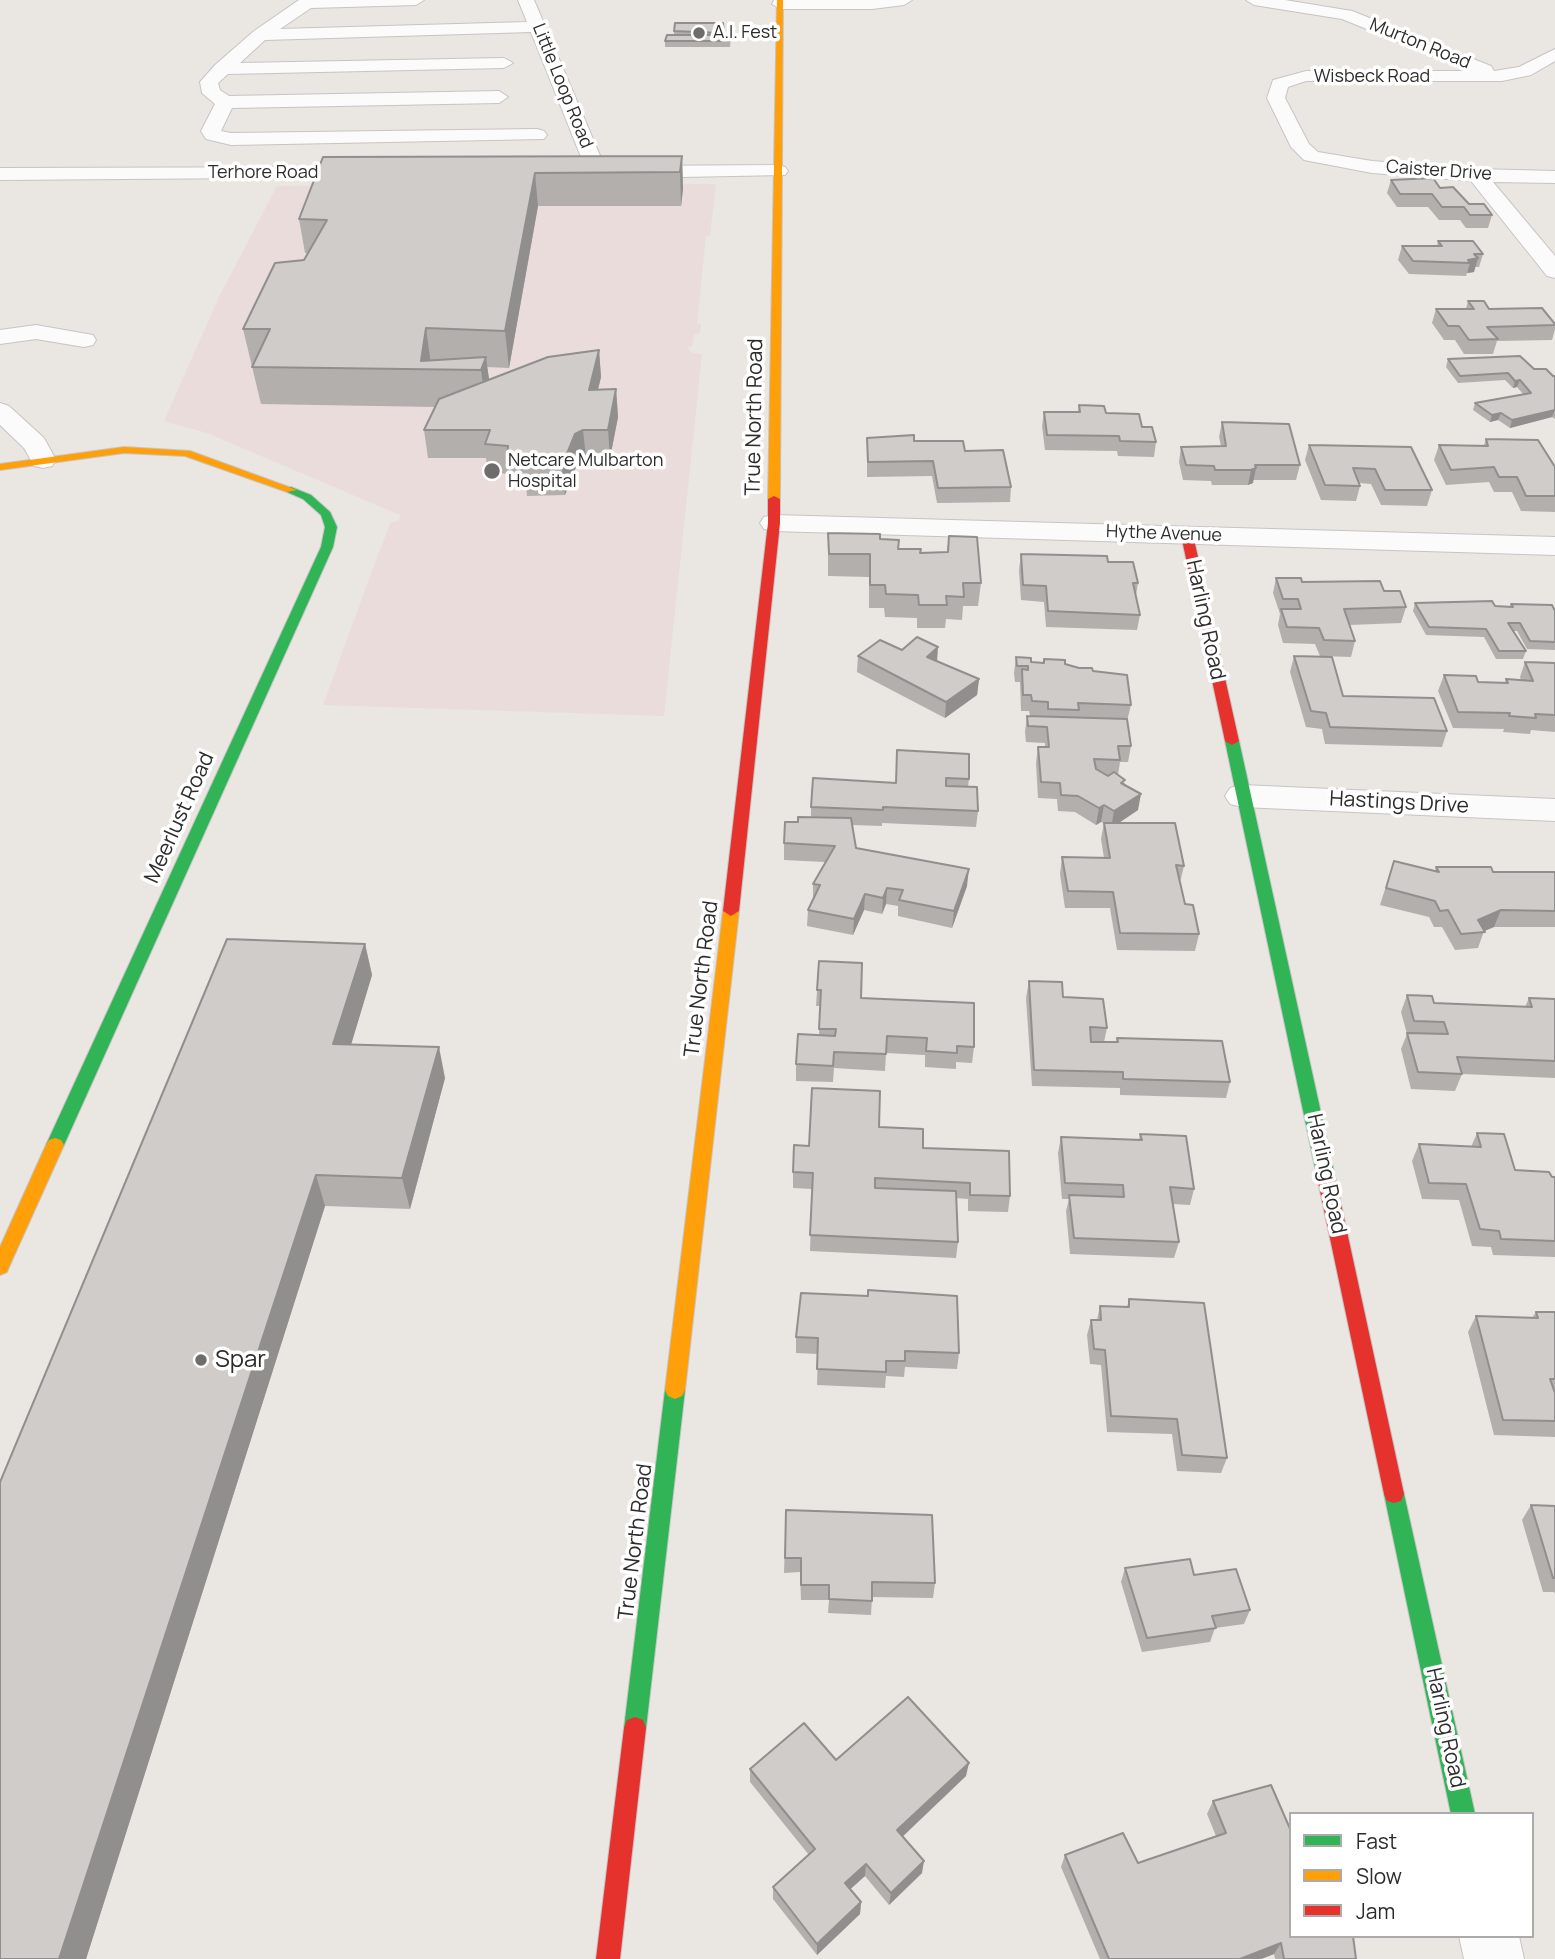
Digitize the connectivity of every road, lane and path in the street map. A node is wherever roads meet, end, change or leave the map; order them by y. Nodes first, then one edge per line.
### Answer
1 (415, 0) edge
2 (526, 0) edge
3 (904, 0) edge
4 (1254, 0) edge
5 (308, 1) edge
6 (780, 2) edge
7 (538, 27) junction
8 (260, 35) junction
9 (1555, 54) edge
10 (504, 63) dead end
11 (221, 69) junction
12 (1502, 76) junction
13 (499, 97) dead end
14 (225, 102) junction
15 (537, 135) dead end
16 (1323, 159) joint
17 (778, 171) junction
18 (570, 172) edge
19 (597, 172) junction
20 (396, 173) edge
21 (0, 174) edge
22 (1477, 175) junction
23 (1555, 177) edge
24 (1555, 271) edge
25 (0, 337) edge
26 (84, 340) dead end
27 (0, 411) edge
28 (43, 460) junction
29 (0, 467) edge
30 (774, 523) junction
31 (1187, 534) junction
32 (1555, 546) edge
33 (1242, 796) junction
34 (1555, 810) edge
35 (0, 1267) edge
36 (1463, 1812) edge
37 (1489, 1938) edge
38 (608, 1959) edge
39 (1494, 1959) edge

1 - 5 street
2 - 7 street, Little Loop Road
3 - 6 street
4 - 12 street, Murton Road
5 - 8 street
6 - 17 main road, True North Road
7 - 8 street
7 - 19 street, Little Loop Road
8 - 11 street
9 - 12 street, Wisbeck Road
10 - 11 street
11 - 14 street
12 - 16 street, Wisbeck Road
13 - 14 street
14 - 15 street
16 - 22 street, Caister Drive
17 - 19 street
17 - 30 main road, True North Road
18 - 19 street
20 - 21 street, Terhore Road
22 - 23 street, Caister Drive
22 - 24 street
25 - 26 street
27 - 28 street
28 - 29 main road, Meerlust Road
28 - 35 main road, Meerlust Road
30 - 31 street, Hythe Avenue
30 - 38 main road, True North Road
31 - 32 street, Hythe Avenue
31 - 33 main road, Harling Road
33 - 34 street, Hastings Drive
33 - 36 main road, Harling Road
37 - 39 street

